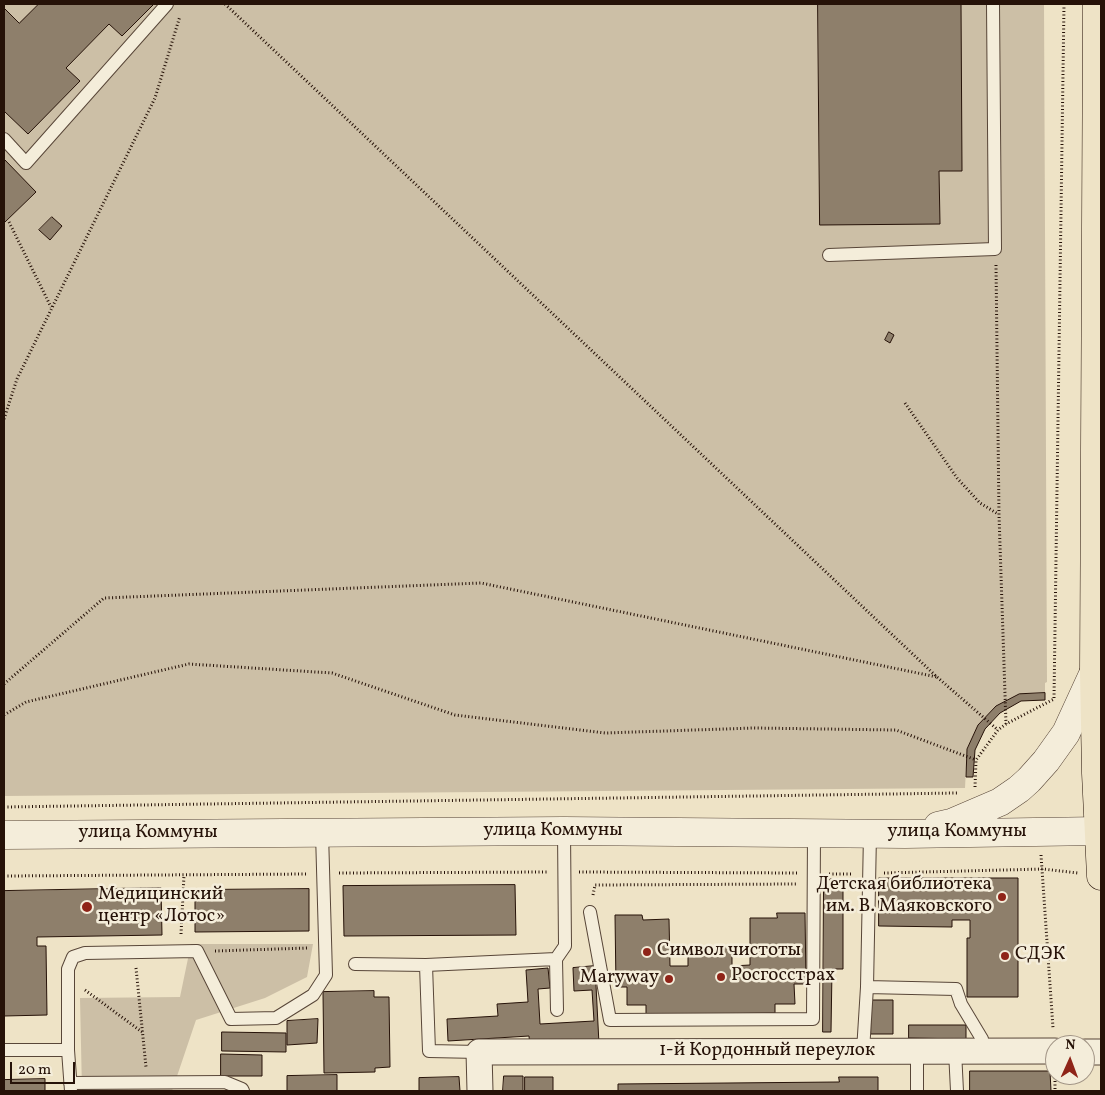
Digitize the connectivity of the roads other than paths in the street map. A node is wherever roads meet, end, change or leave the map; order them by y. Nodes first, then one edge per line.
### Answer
1 (167, 4) edge
2 (993, 4) edge
3 (1097, 4) edge
4 (4, 139) edge
5 (829, 255) dead end
6 (1094, 672) junction
7 (564, 831) junction
8 (1101, 831) edge
9 (322, 833) junction
10 (814, 833) junction
11 (870, 834) junction
12 (905, 834) junction
13 (4, 835) edge
14 (1101, 876) edge
15 (590, 912) road end
16 (556, 959) junction
17 (354, 964) dead end
18 (426, 965) junction
19 (867, 987) junction
20 (557, 1010) dead end
21 (4, 1050) edge
22 (68, 1050) junction
23 (982, 1051) junction
24 (1045, 1051) edge
25 (479, 1052) junction
26 (863, 1052) junction
27 (916, 1052) junction
28 (955, 1052) junction
29 (71, 1087) edge
30 (242, 1091) edge
31 (480, 1091) edge
32 (917, 1091) edge
33 (957, 1091) edge

1 - 4 lane
2 - 5 lane
3 - 6 main road
6 - 8 main road
6 - 12 street
7 - 9 street, улица Коммуны
7 - 10 street, улица Коммуны
7 - 16 lane
8 - 12 street, улица Коммуны
8 - 14 main road
9 - 13 street, улица Коммуны
9 - 22 lane
10 - 11 street, улица Коммуны
10 - 15 lane
11 - 12 street, улица Коммуны
11 - 19 lane
16 - 18 lane
16 - 20 lane
17 - 18 lane
18 - 25 lane
19 - 23 lane
19 - 26 lane
21 - 22 lane
22 - 29 lane
23 - 24 street, 1-й Кордонный переулок
23 - 28 street, 1-й Кордонный переулок
25 - 26 street, 1-й Кордонный переулок
25 - 31 street
26 - 27 street, 1-й Кордонный переулок
27 - 28 street, 1-й Кордонный переулок
27 - 32 lane
28 - 33 lane
29 - 30 lane

